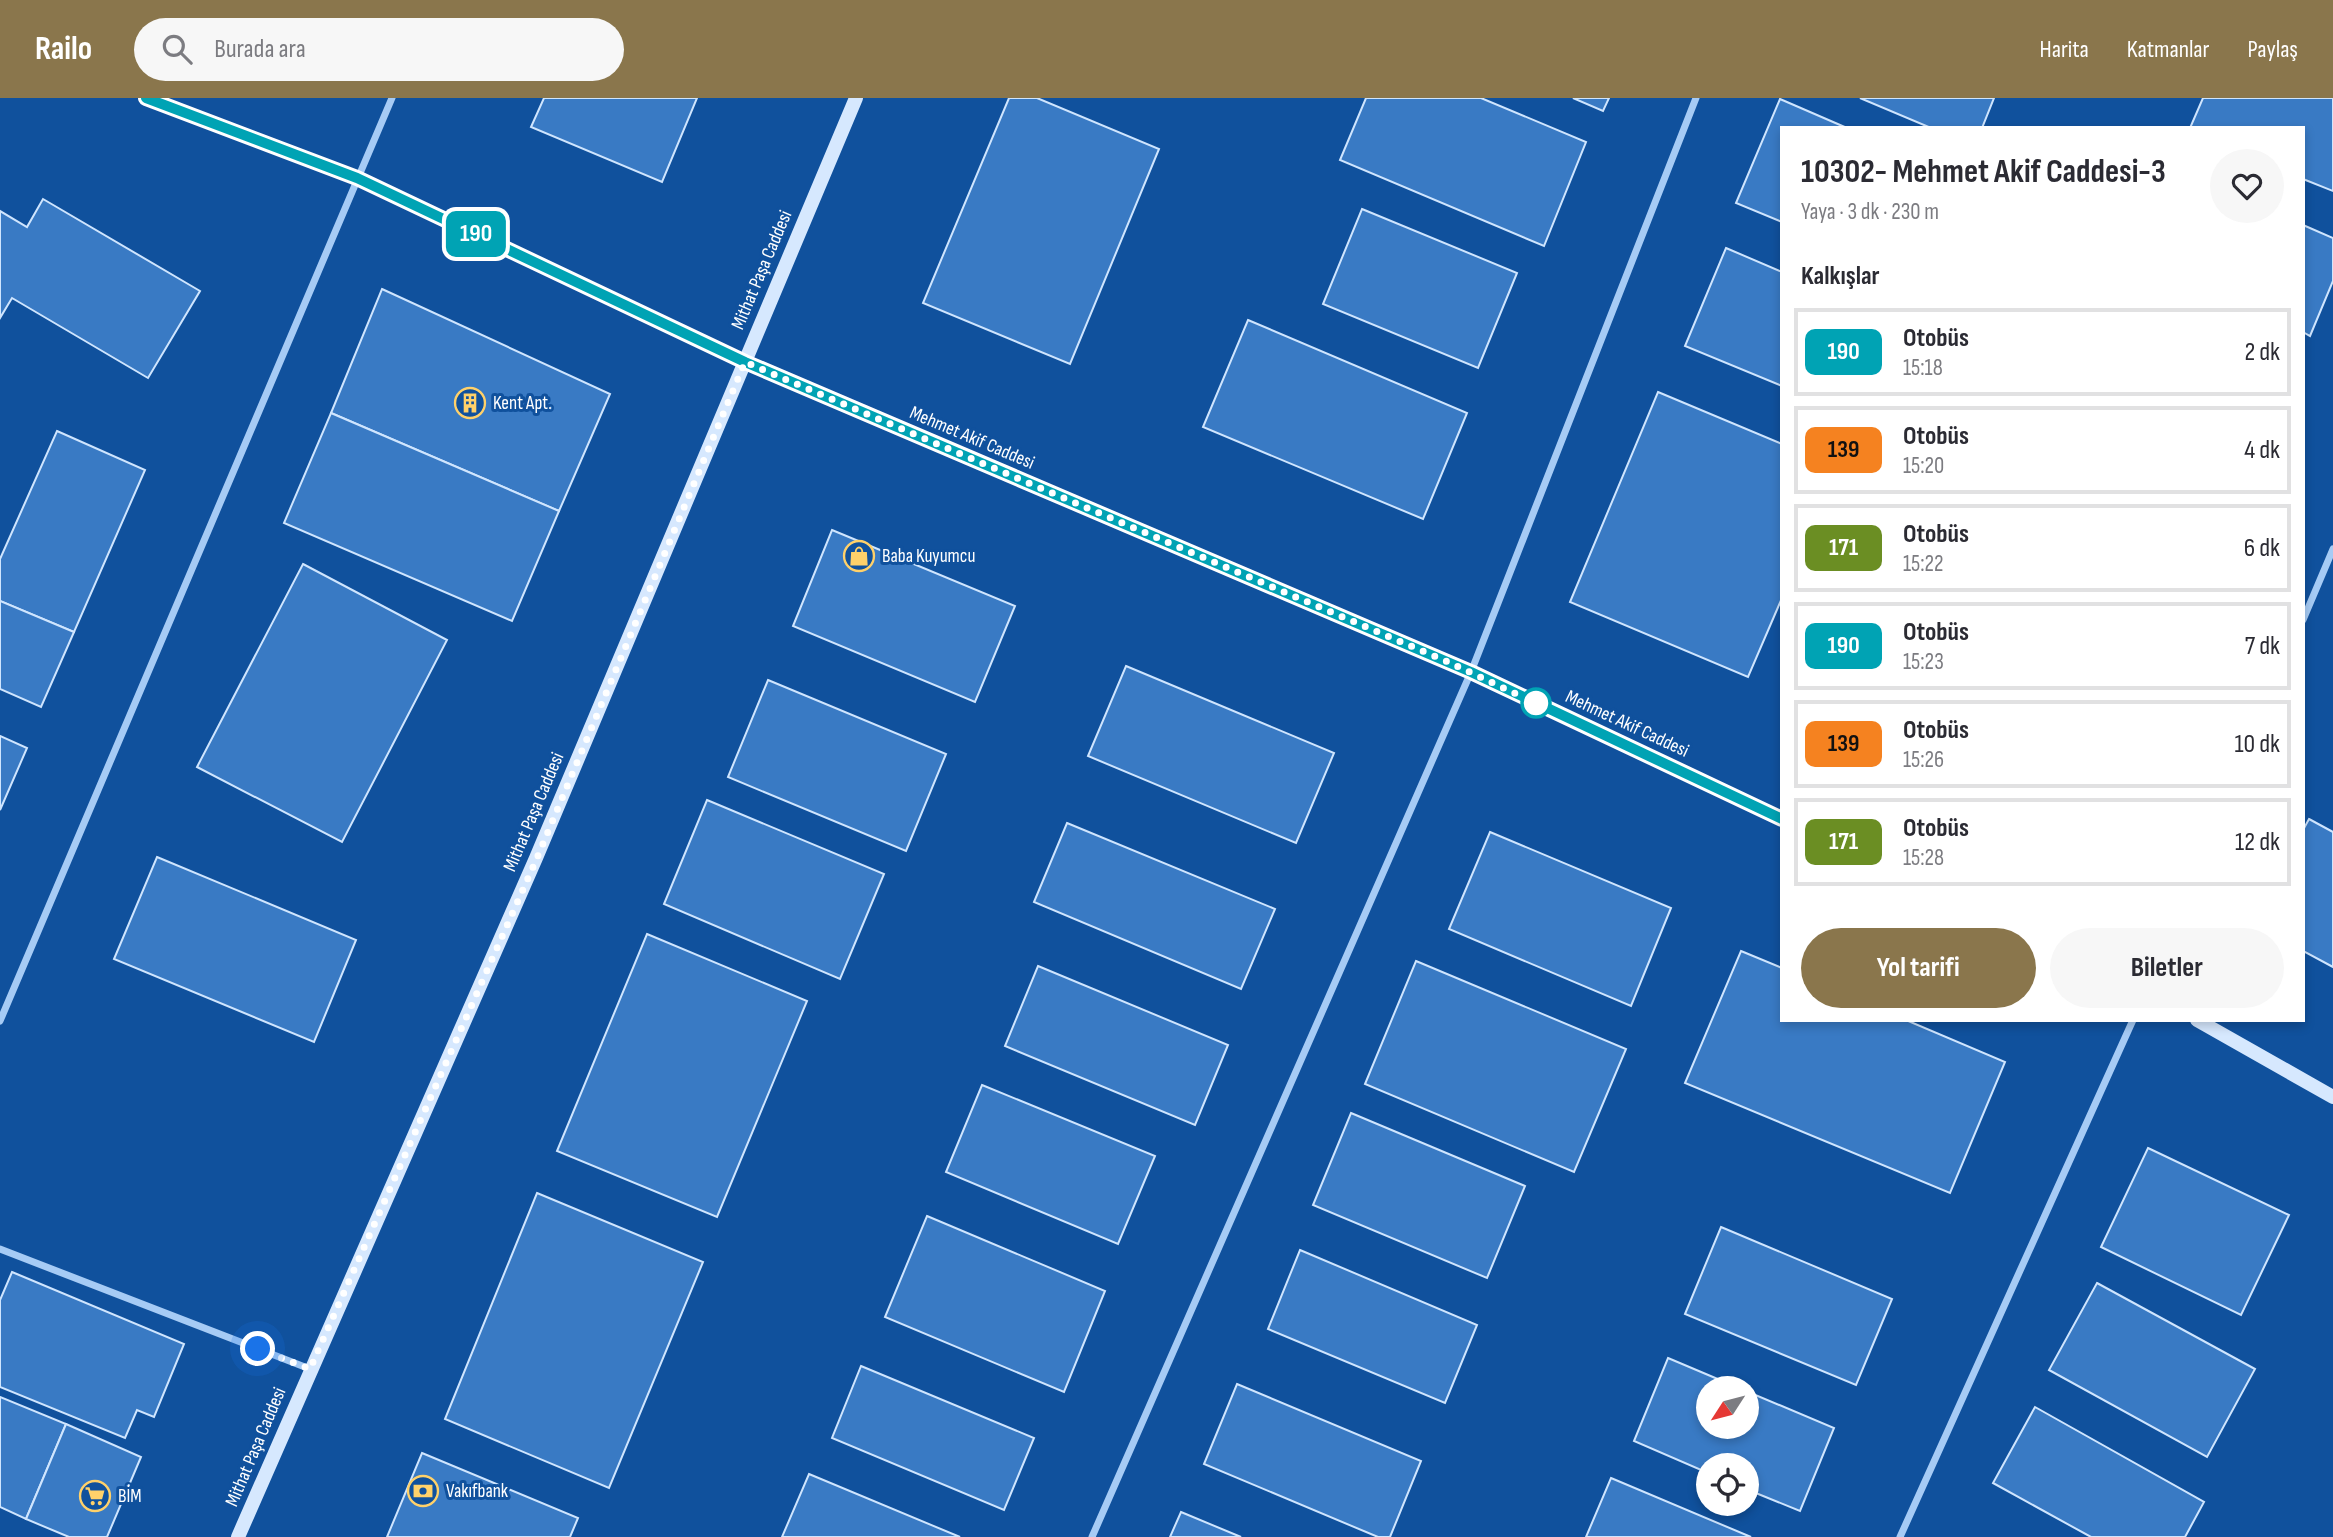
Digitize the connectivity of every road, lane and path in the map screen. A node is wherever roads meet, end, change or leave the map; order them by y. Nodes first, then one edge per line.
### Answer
1 (146, 98) edge
2 (392, 98) edge
3 (856, 98) edge
4 (1696, 98) edge
5 (357, 178) junction
6 (745, 362) junction
7 (2333, 550) edge
8 (2305, 615) edge
9 (1471, 672) junction
10 (1780, 818) edge
11 (0, 1021) edge
12 (2132, 1022) edge
13 (2201, 1022) edge
14 (2333, 1097) edge
15 (0, 1249) edge
16 (310, 1369) junction
17 (238, 1537) edge
18 (1092, 1537) edge
19 (1900, 1537) edge

1 - 5 street, Mehmet Akif Caddesi
2 - 5 street
3 - 6 street, Mithat Paşa Caddesi
4 - 9 street
5 - 6 street, Mehmet Akif Caddesi
5 - 11 street
6 - 9 street, Mehmet Akif Caddesi
6 - 16 street, Mithat Paşa Caddesi
7 - 8 street
9 - 10 street, Mehmet Akif Caddesi
9 - 18 street
12 - 19 street
13 - 14 street
15 - 16 street
16 - 17 street, Mithat Paşa Caddesi

